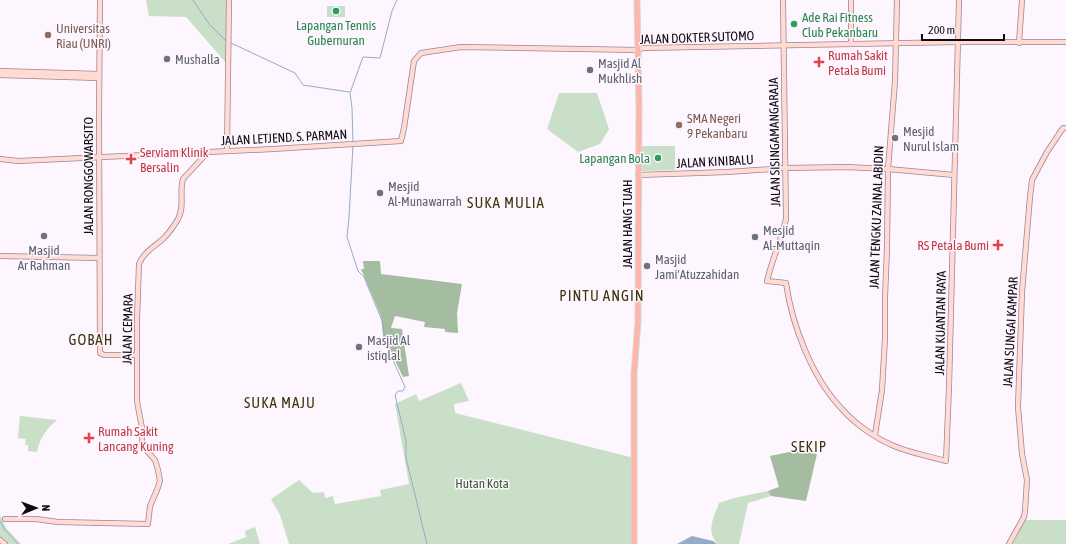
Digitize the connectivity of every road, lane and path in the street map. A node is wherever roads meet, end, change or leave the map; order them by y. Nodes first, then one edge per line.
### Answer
1 (100, 0) edge
2 (228, 0) edge
3 (638, 0) edge
4 (783, 0) edge
5 (851, 0) edge
6 (897, 0) edge
7 (958, 0) edge
8 (1022, 0) edge
9 (958, 42) junction
10 (1066, 42) edge
11 (1018, 43) junction
12 (851, 44) junction
13 (896, 44) junction
14 (784, 45) junction
15 (638, 50) junction
16 (0, 71) edge
17 (0, 75) edge
18 (99, 76) junction
19 (1066, 128) edge
20 (401, 141) joint
21 (227, 151) junction
22 (208, 152) junction
23 (99, 156) junction
24 (0, 159) edge
25 (786, 168) junction
26 (888, 169) junction
27 (638, 175) junction
28 (954, 175) junction
29 (0, 256) edge
30 (99, 258) junction
31 (137, 355) junction
32 (874, 435) junction
33 (5, 519) dead end
34 (0, 540) edge
35 (5, 544) edge
36 (634, 544) edge
37 (1009, 544) edge

1 - 18 street, JALAN RONGGOWARSITO
2 - 21 street
3 - 15 main road, JALAN HANG TUAH
4 - 14 street, JALAN SISINGAMANGARAJA
5 - 12 street
6 - 13 street, JALAN TENGKU ZAINAL ABIDIN
7 - 9 street, JALAN KUANTAN RAYA
8 - 11 street
9 - 11 street, JALAN DOKTER SUTOMO
9 - 13 street, JALAN DOKTER SUTOMO
9 - 28 street, JALAN KUANTAN RAYA
10 - 11 street, JALAN DOKTER SUTOMO
12 - 13 street, JALAN DOKTER SUTOMO
12 - 14 street, JALAN DOKTER SUTOMO
13 - 26 street, JALAN TENGKU ZAINAL ABIDIN
14 - 15 street, JALAN DOKTER SUTOMO
14 - 25 street, JALAN SISINGAMANGARAJA
15 - 20 street, JALAN DOKTER SUTOMO
15 - 27 main road, JALAN HANG TUAH
16 - 18 street
17 - 18 street
18 - 23 street, JALAN RONGGOWARSITO
19 - 37 street, JALAN SUNGAI KAMPAR
20 - 21 street, JALAN LETJEND. S. PARMAN
21 - 22 street, JALAN LETJEND. S. PARMAN
22 - 23 street, JALAN LETJEND. S. PARMAN
22 - 31 street, JALAN CEMARA
23 - 24 street, JALAN LETJEND. S. PARMAN
23 - 30 street, JALAN RONGGOWARSITO
25 - 26 street, JALAN KINIBALU
25 - 27 street, JALAN KINIBALU
25 - 32 street, JALAN SISINGAMANGARAJA
26 - 28 street, JALAN KINIBALU
26 - 32 street, JALAN TENGKU ZAINAL ABIDIN
27 - 36 main road, JALAN HANG TUAH
28 - 32 street, JALAN KUANTAN RAYA
29 - 30 street
30 - 31 street, JALAN RONGGOWARSITO
31 - 33 street, JALAN CEMARA
34 - 35 street

